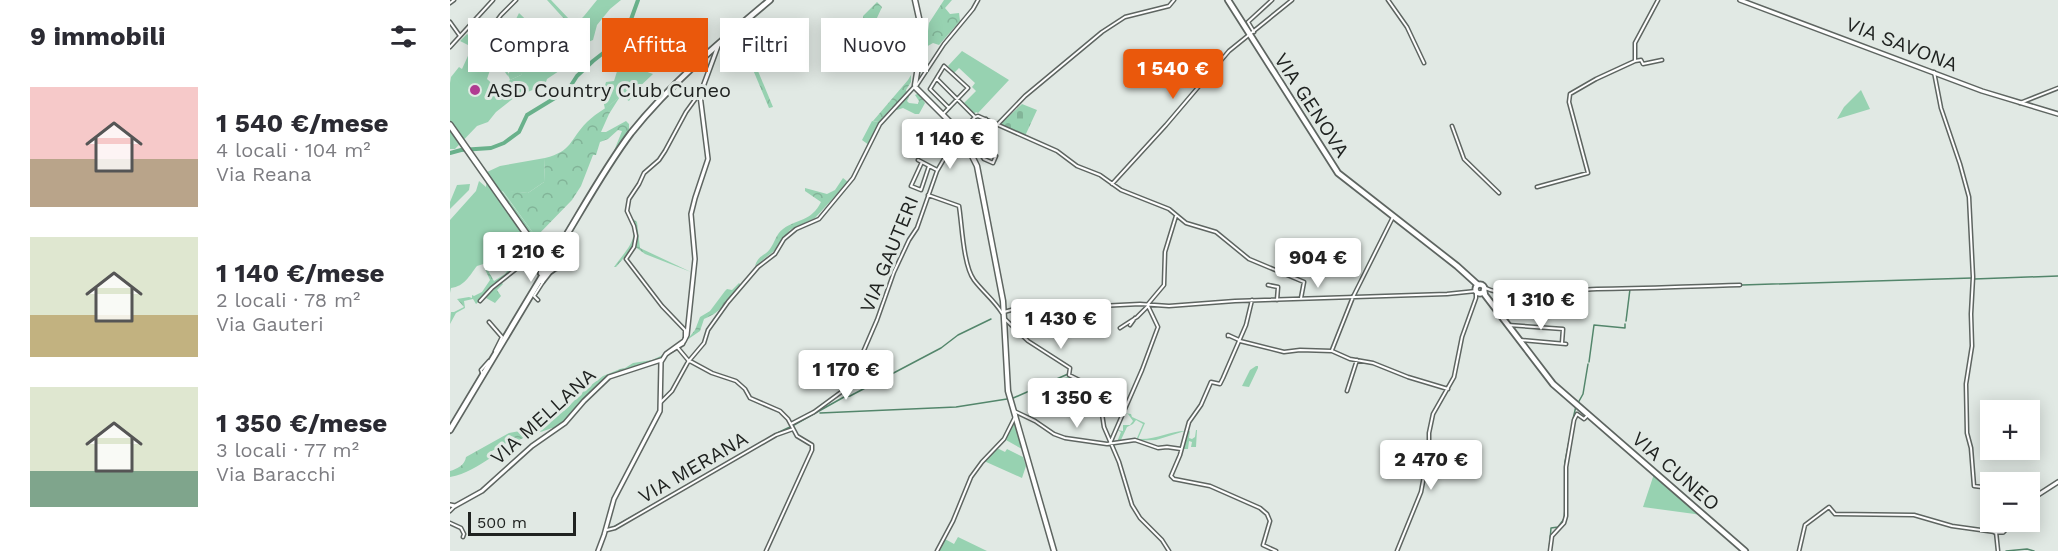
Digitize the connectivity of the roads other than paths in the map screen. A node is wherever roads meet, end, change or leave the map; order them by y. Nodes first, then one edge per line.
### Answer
1 (454, 0) edge
2 (493, 0) edge
3 (516, 0) edge
4 (770, 0) edge
5 (915, 0) edge
6 (978, 0) edge
7 (1174, 0) edge
8 (1228, 0) edge
9 (1272, 0) edge
10 (1292, 0) edge
11 (1388, 0) edge
12 (1658, 0) edge
13 (1740, 0) edge
14 (485, 2) dead end
15 (450, 3) edge
16 (488, 6) junction
17 (499, 18) edge
18 (450, 22) edge
19 (1251, 33) junction
20 (460, 36) junction
21 (450, 47) edge
22 (713, 54) junction
23 (1662, 60) dead end
24 (1635, 61) junction
25 (1424, 63) dead end
26 (1934, 72) junction
27 (937, 78) junction
28 (916, 86) junction
29 (2058, 88) edge
30 (957, 99) junction
31 (698, 100) junction
32 (2020, 103) junction
33 (949, 108) junction
34 (944, 113) dead end
35 (2058, 114) edge
36 (975, 117) junction
37 (986, 119) junction
38 (998, 124) junction
39 (450, 125) edge
40 (1452, 126) dead end
41 (959, 133) junction
42 (973, 135) dead end
43 (981, 153) junction
44 (972, 155) junction
45 (918, 160) dead end
46 (922, 162) junction
47 (929, 166) junction
48 (938, 170) junction
49 (599, 182) junction
50 (1112, 184) junction
51 (1537, 187) dead end
52 (1499, 193) dead end
53 (928, 195) junction
54 (1177, 215) junction
55 (1393, 217) junction
56 (536, 247) junction
57 (553, 250) junction
58 (561, 258) junction
59 (544, 260) junction
60 (556, 267) junction
61 (547, 268) tunnel mouth
62 (1268, 285) dead end
63 (1740, 285) dead end
64 (1480, 291) junction
65 (1353, 297) junction
66 (1301, 298) junction
67 (538, 300) dead end
68 (1252, 300) junction
69 (1277, 300) junction
70 (480, 301) dead end
71 (1148, 306) junction
72 (1004, 315) junction
73 (517, 318) junction
74 (1135, 318) junction
75 (688, 321) junction
76 (489, 322) dead end
77 (1130, 325) dead end
78 (1508, 325) junction
79 (1120, 328) dead end
80 (685, 330) junction
81 (1228, 336) dead end
82 (684, 340) junction
83 (1239, 340) junction
84 (1520, 340) junction
85 (1562, 343) junction
86 (1566, 344) dead end
87 (678, 348) junction
88 (671, 351) junction
89 (1332, 351) junction
90 (662, 359) junction
91 (1357, 360) junction
92 (689, 361) junction
93 (483, 375) junction
94 (1448, 389) junction
95 (1347, 391) dead end
96 (661, 402) junction
97 (1015, 413) junction
98 (1588, 415) junction
99 (791, 424) junction
100 (793, 429) junction
101 (450, 430) edge
102 (1111, 442) junction
103 (1181, 449) junction
104 (2058, 482) edge
105 (1980, 487) edge
106 (2040, 494) edge
107 (450, 505) edge
108 (455, 506) junction
109 (450, 510) edge
110 (450, 522) edge
111 (606, 530) junction
112 (1980, 530) edge
113 (1995, 532) edge
114 (463, 537) dead end
115 (938, 550) edge
116 (597, 551) edge
117 (766, 551) edge
118 (1054, 551) edge
119 (1169, 551) edge
120 (1276, 551) edge
121 (1396, 551) edge
122 (1550, 551) edge
123 (1745, 551) edge
124 (1799, 551) edge
125 (1998, 551) edge

1 - 15 street
2 - 16 street
3 - 17 street
4 - 22 main road
5 - 28 main road
6 - 28 street
7 - 38 street
8 - 19 main road, VIA GENOVA
9 - 19 street
10 - 19 street
11 - 25 street
12 - 24 street
13 - 26 street, VIA SAVONA
14 - 16 street
16 - 20 street
18 - 20 street
19 - 50 street
19 - 55 main road, VIA GENOVA
20 - 21 street
22 - 31 street
22 - 49 main road
23 - 24 street
24 - 51 street
26 - 32 street, VIA SAVONA
26 - 105 street
27 - 30 street
27 - 30 street
27 - 33 street
28 - 41 main road
28 - 92 street
29 - 32 street
30 - 33 street
30 - 36 street
31 - 75 street
31 - 80 street
32 - 35 street, VIA SAVONA
33 - 34 street
36 - 37 street
36 - 41 street, VIA GAUTERI
37 - 38 street
37 - 42 street
38 - 50 street
39 - 56 highway
40 - 52 street
41 - 44 main road
41 - 48 street, VIA GAUTERI
43 - 43 street
43 - 44 street
44 - 72 main road
45 - 46 street
46 - 47 street
46 - 47 street
47 - 48 street
48 - 53 street, VIA GAUTERI
49 - 57 main road
49 - 58 main road
50 - 54 street
53 - 72 street
53 - 99 street, VIA GAUTERI
54 - 66 street
54 - 71 street
55 - 64 main road, VIA GENOVA
55 - 65 street
56 - 57 highway
56 - 59 highway
57 - 58 main road
57 - 59 main road
58 - 60 main road
58 - 67 street
59 - 60 main road
59 - 70 street
59 - 73 main road
60 - 73 main road
61 - 73 main road
62 - 69 street
63 - 64 street
64 - 65 street
64 - 78 main road, VIA GENOVA
64 - 94 street
65 - 66 street
65 - 89 street
66 - 69 street
68 - 69 street
68 - 71 street
68 - 83 street
71 - 72 street
71 - 74 street
71 - 102 street
72 - 97 main road
72 - 102 street
73 - 93 main road
74 - 77 street
74 - 79 street
75 - 80 street
75 - 82 street
76 - 93 street
78 - 84 main road, VIA GENOVA
78 - 85 street
80 - 82 street
81 - 83 street
82 - 87 street
82 - 88 street
83 - 89 street
83 - 103 street
84 - 85 street
84 - 98 main road, VIA CUNEO
85 - 86 street
87 - 88 street
87 - 92 street
88 - 90 street
89 - 91 street
90 - 96 street
90 - 108 street, VIA MELLANA
91 - 94 street
91 - 95 street
92 - 96 street
92 - 99 street
93 - 101 main road
94 - 121 street
96 - 111 street
97 - 102 street
97 - 115 street
97 - 118 main road
98 - 122 street
98 - 123 main road, VIA CUNEO
99 - 100 street
100 - 111 street, VIA MERANA
100 - 117 street
102 - 103 street
102 - 119 street
103 - 120 street
104 - 106 street
107 - 108 street
108 - 109 street
110 - 114 street
111 - 116 street
112 - 124 street
113 - 125 street

